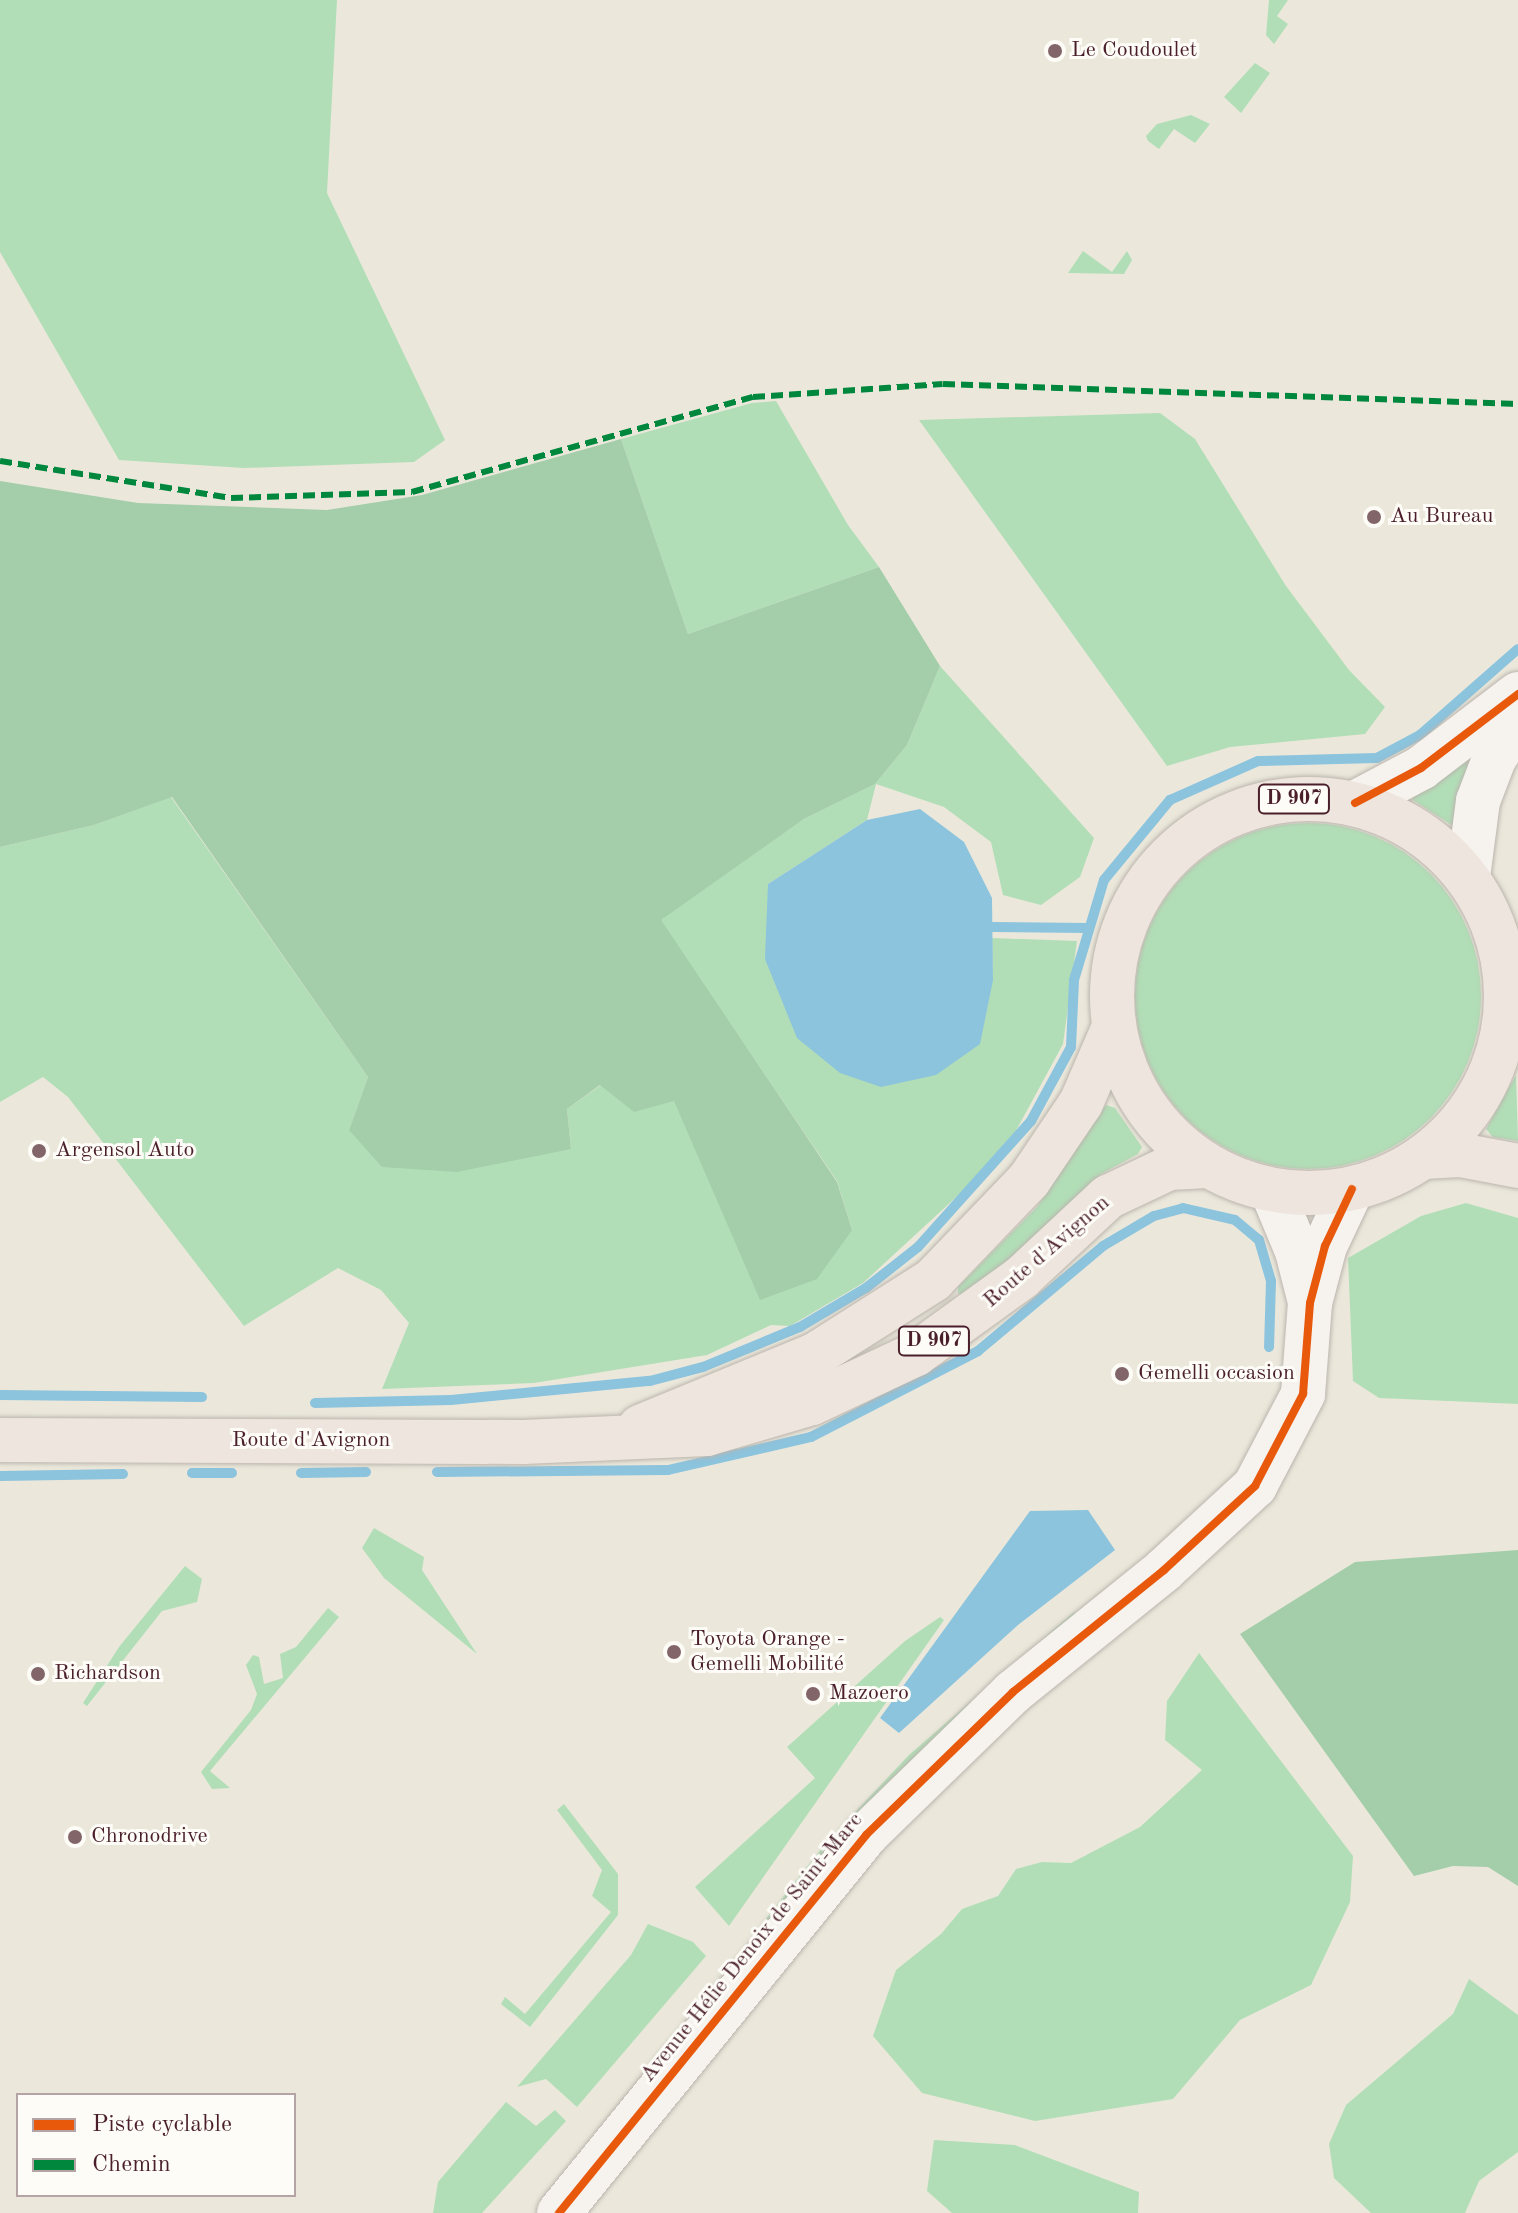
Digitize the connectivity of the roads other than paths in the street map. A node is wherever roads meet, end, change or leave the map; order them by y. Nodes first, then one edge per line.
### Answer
1 (1518, 694) edge
2 (1518, 721) edge
3 (1355, 803) junction
4 (1468, 877) junction
5 (1512, 1007) edge
6 (1113, 1029) junction
7 (1423, 1157) junction
8 (1207, 1166) junction
9 (1518, 1166) edge
10 (1352, 1189) junction
11 (1272, 1191) junction
12 (1310, 1303) junction
13 (621, 1435) junction
14 (0, 1440) edge
15 (559, 2213) edge

1 - 3 street
2 - 4 street
3 - 4 main road, D 907
3 - 6 main road, D 907
4 - 5 main road, D 907
5 - 7 main road, D 907
6 - 8 main road, D 907
6 - 13 main road, Route d'Avignon / D 907
7 - 9 main road, D 907
7 - 10 main road, D 907
8 - 11 main road, D 907
8 - 13 main road, Route d'Avignon / D 907
10 - 11 main road, D 907
10 - 12 street, Avenue Hélie Denoix de Saint-Marc
11 - 12 street, Avenue Hélie Denoix de Saint-Marc
12 - 15 street, Avenue Hélie Denoix de Saint-Marc
13 - 14 main road, Route d'Avignon / D 907

